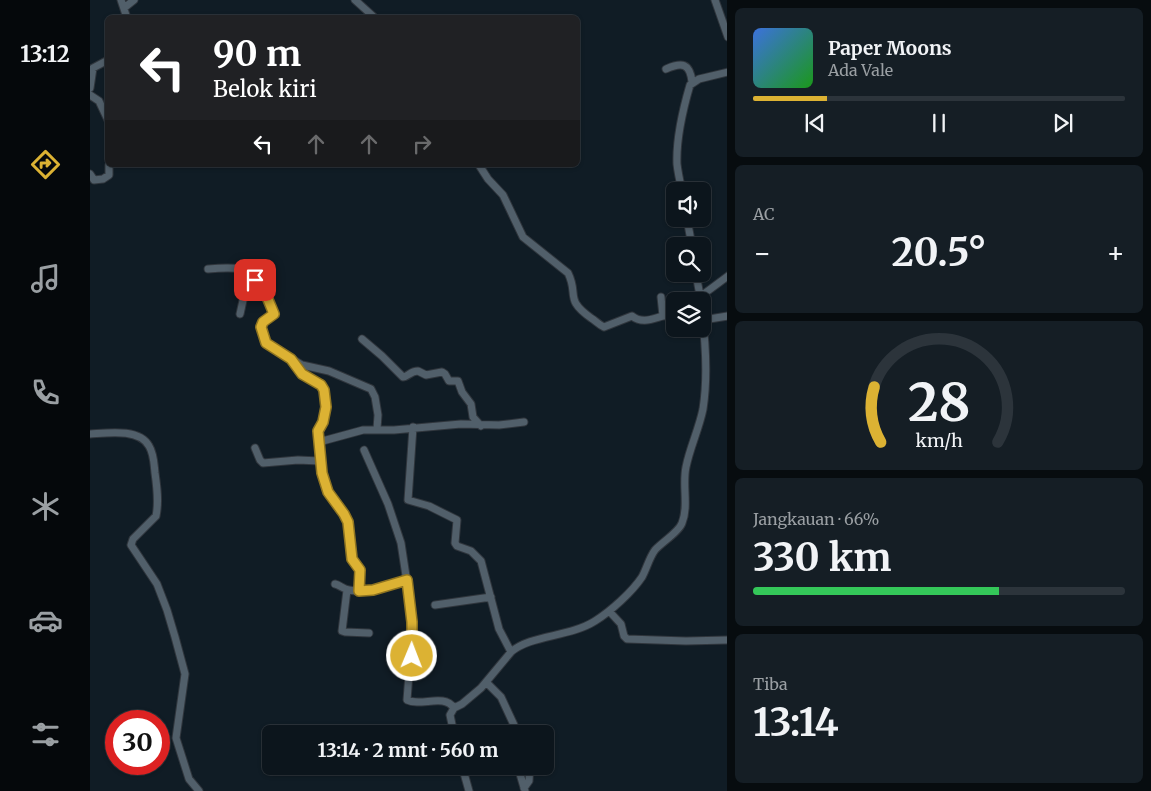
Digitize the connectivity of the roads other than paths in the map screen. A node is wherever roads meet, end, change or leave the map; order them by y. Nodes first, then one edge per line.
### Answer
1 (121, 0) edge
2 (134, 0) edge
3 (355, 0) edge
4 (715, 0) edge
5 (124, 8) junction
6 (126, 15) edge
7 (372, 15) edge
8 (727, 38) edge
9 (105, 62) edge
10 (666, 69) dead end
11 (727, 72) edge
12 (692, 82) junction
13 (90, 88) edge
14 (90, 96) edge
15 (105, 114) edge
16 (109, 167) edge
17 (481, 167) edge
18 (90, 174) edge
19 (680, 182) edge
20 (208, 268) dead end
21 (249, 273) junction
22 (727, 276) edge
23 (709, 292) edge
24 (661, 297) dead end
25 (240, 314) dead end
26 (663, 316) junction
27 (666, 316) edge
28 (727, 316) edge
29 (711, 319) edge
30 (705, 337) edge
31 (362, 339) dead end
32 (291, 359) junction
33 (524, 422) dead end
34 (481, 426) junction
35 (413, 427) junction
36 (377, 429) junction
37 (90, 434) edge
38 (319, 442) junction
39 (255, 448) dead end
40 (364, 450) dead end
41 (320, 461) junction
42 (407, 580) junction
43 (335, 584) dead end
44 (347, 590) junction
45 (359, 591) junction
46 (491, 597) junction
47 (435, 604) dead end
48 (609, 610) junction
49 (369, 633) dead end
50 (727, 640) edge
51 (510, 652) junction
52 (486, 682) junction
53 (454, 708) junction
54 (452, 725) edge
55 (514, 725) edge
56 (465, 775) edge
57 (520, 775) edge
58 (529, 775) edge
59 (524, 789) edge
60 (199, 791) edge
61 (469, 791) edge

1 - 5 street
2 - 5 street
3 - 7 street
4 - 8 street
5 - 6 street
9 - 13 street
10 - 12 street
11 - 12 street
12 - 19 street
14 - 15 street
16 - 18 street
17 - 26 street
20 - 21 street
21 - 25 street
21 - 32 street
22 - 23 street
24 - 26 street
26 - 27 street
28 - 29 street
30 - 48 street
31 - 34 street
32 - 36 street
32 - 38 street
33 - 34 street
34 - 35 street
35 - 36 street
35 - 46 street
36 - 38 street
37 - 60 street
38 - 41 street
39 - 41 street
40 - 42 street
41 - 45 street
42 - 45 street
42 - 53 street
43 - 44 street
44 - 45 street
44 - 49 street
46 - 47 street
46 - 51 street
48 - 50 street
48 - 51 street
51 - 52 street
52 - 53 street
52 - 55 street
53 - 54 street
56 - 61 street
57 - 59 street
58 - 59 street

